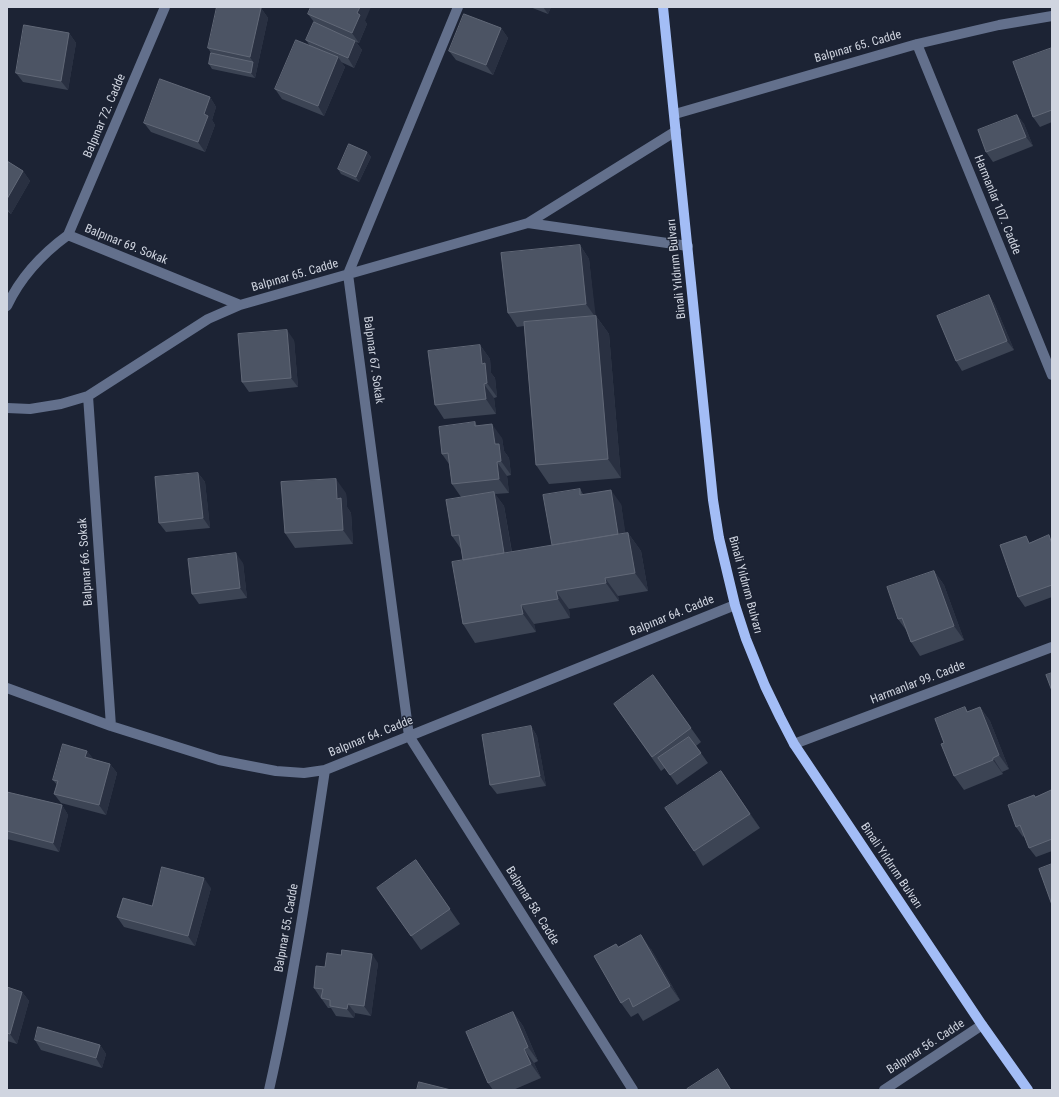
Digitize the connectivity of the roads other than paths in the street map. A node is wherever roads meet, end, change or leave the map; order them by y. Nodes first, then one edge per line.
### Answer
1 (165, 7) edge
2 (458, 7) edge
3 (663, 7) edge
4 (1052, 16) edge
5 (917, 44) junction
6 (675, 114) junction
7 (676, 131) junction
8 (528, 223) junction
9 (68, 235) junction
10 (688, 246) junction
11 (348, 274) junction
12 (240, 305) junction
13 (7, 306) edge
14 (1052, 375) edge
15 (88, 396) junction
16 (7, 408) edge
17 (735, 605) junction
18 (1052, 647) edge
19 (7, 688) edge
20 (111, 726) junction
21 (410, 736) junction
22 (794, 744) junction
23 (324, 770) junction
24 (982, 1025) junction
25 (269, 1090) edge
26 (633, 1090) edge
27 (884, 1090) edge
28 (1028, 1090) edge

1 - 9 street, Balpınar 72. Cadde
2 - 11 street
3 - 6 main road, Binali Yıldırım Bulvarı
4 - 5 street, Balpınar 65. Cadde
5 - 6 street, Balpınar 65. Cadde
5 - 14 street, Harmanlar 107. Cadde
6 - 7 main road, Binali Yıldırım Bulvarı
7 - 8 street, Balpınar 65. Cadde
7 - 10 main road, Binali Yıldırım Bulvarı
8 - 10 street, Balpınar 65. Cadde
8 - 11 street, Balpınar 65. Cadde
9 - 12 street, Balpınar 69. Sokak
9 - 13 street, Balpınar 69. Sokak
10 - 17 main road, Binali Yıldırım Bulvarı
11 - 12 street, Balpınar 65. Cadde
11 - 21 street, Balpınar 67. Sokak
12 - 15 street, Balpınar 65. Cadde
15 - 16 street
15 - 20 street, Balpınar 66. Sokak
17 - 21 street, Balpınar 64. Cadde
17 - 22 main road, Binali Yıldırım Bulvarı
18 - 22 street, Harmanlar 99. Cadde
19 - 20 street, Balpınar 64. Cadde
20 - 23 street, Balpınar 64. Cadde
21 - 23 street, Balpınar 64. Cadde
21 - 26 street, Balpınar 58. Cadde
22 - 24 main road, Binali Yıldırım Bulvarı
23 - 25 street, Balpınar 55. Cadde
24 - 27 street, Balpınar 56. Cadde
24 - 28 main road, Binali Yıldırım Bulvarı

